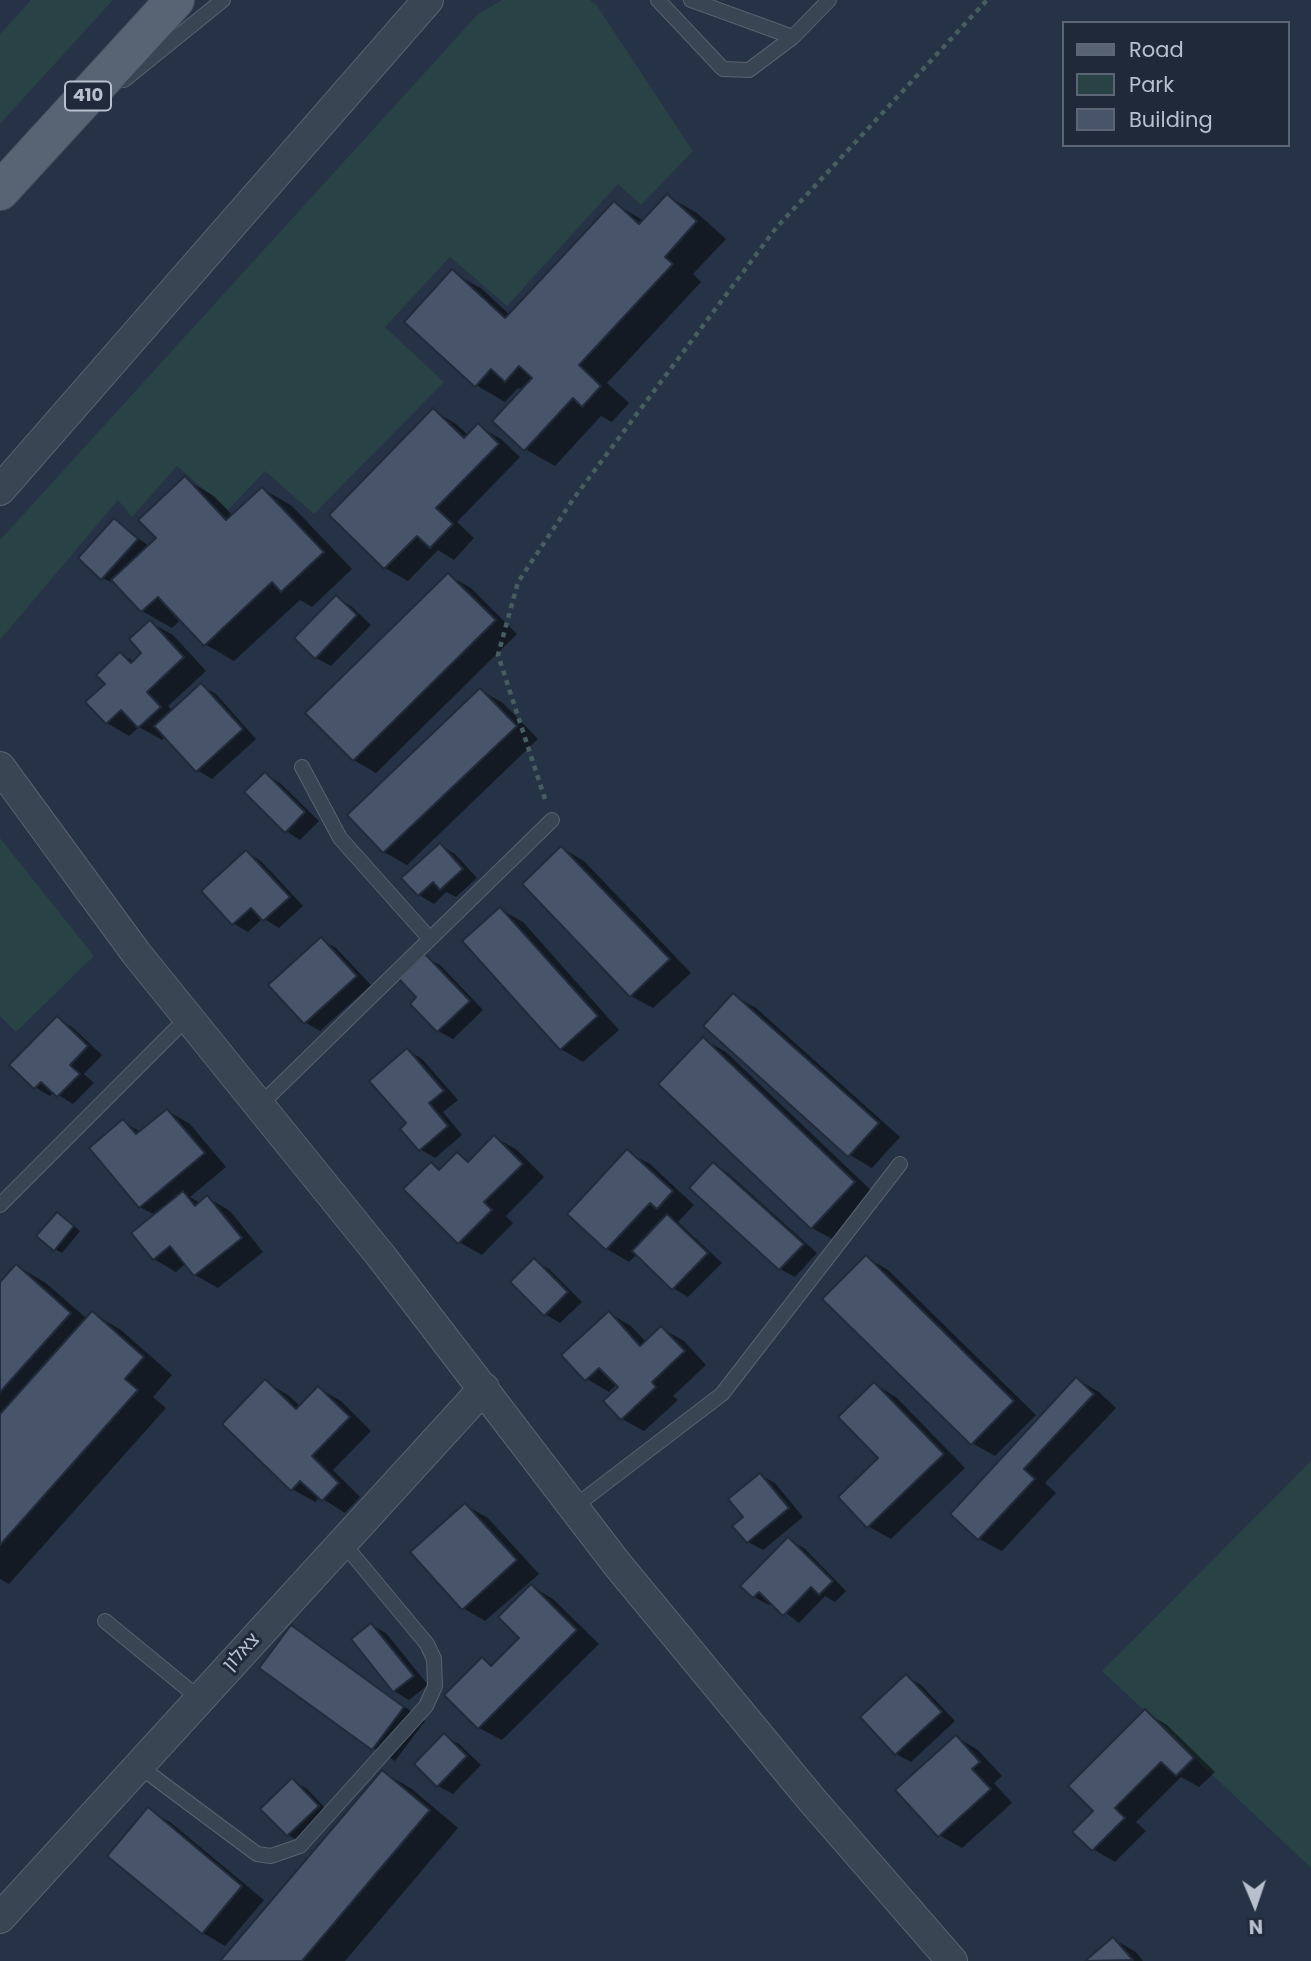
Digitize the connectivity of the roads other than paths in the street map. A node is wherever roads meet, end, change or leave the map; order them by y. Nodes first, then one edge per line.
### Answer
1 (175, 0) edge
2 (223, 0) edge
3 (428, 0) edge
4 (658, 0) edge
5 (691, 0) edge
6 (829, 0) edge
7 (793, 37) junction
8 (36, 152) junction
9 (0, 191) edge
10 (0, 490) edge
11 (0, 767) edge
12 (302, 767) dead end
13 (552, 820) road end
14 (430, 939) junction
15 (188, 1017) junction
16 (260, 1105) junction
17 (900, 1164) dead end
18 (0, 1205) edge
19 (484, 1388) junction
20 (574, 1507) junction
21 (343, 1544) junction
22 (105, 1621) dead end
23 (200, 1699) junction
24 (139, 1766) junction
25 (0, 1918) edge
26 (952, 1961) edge

1 - 8 main road, 410
2 - 8 lane
3 - 10 street
4 - 7 lane
5 - 7 lane
6 - 7 lane
8 - 9 main road, 410
11 - 15 street
12 - 14 lane
13 - 14 lane
14 - 16 lane
15 - 16 street
15 - 18 lane
16 - 19 street
17 - 20 lane
19 - 20 street
19 - 21 street, צאלון
20 - 26 street
21 - 23 street, צאלון
21 - 24 lane
22 - 23 lane
23 - 24 street, צאלון
24 - 25 street, צאלון

